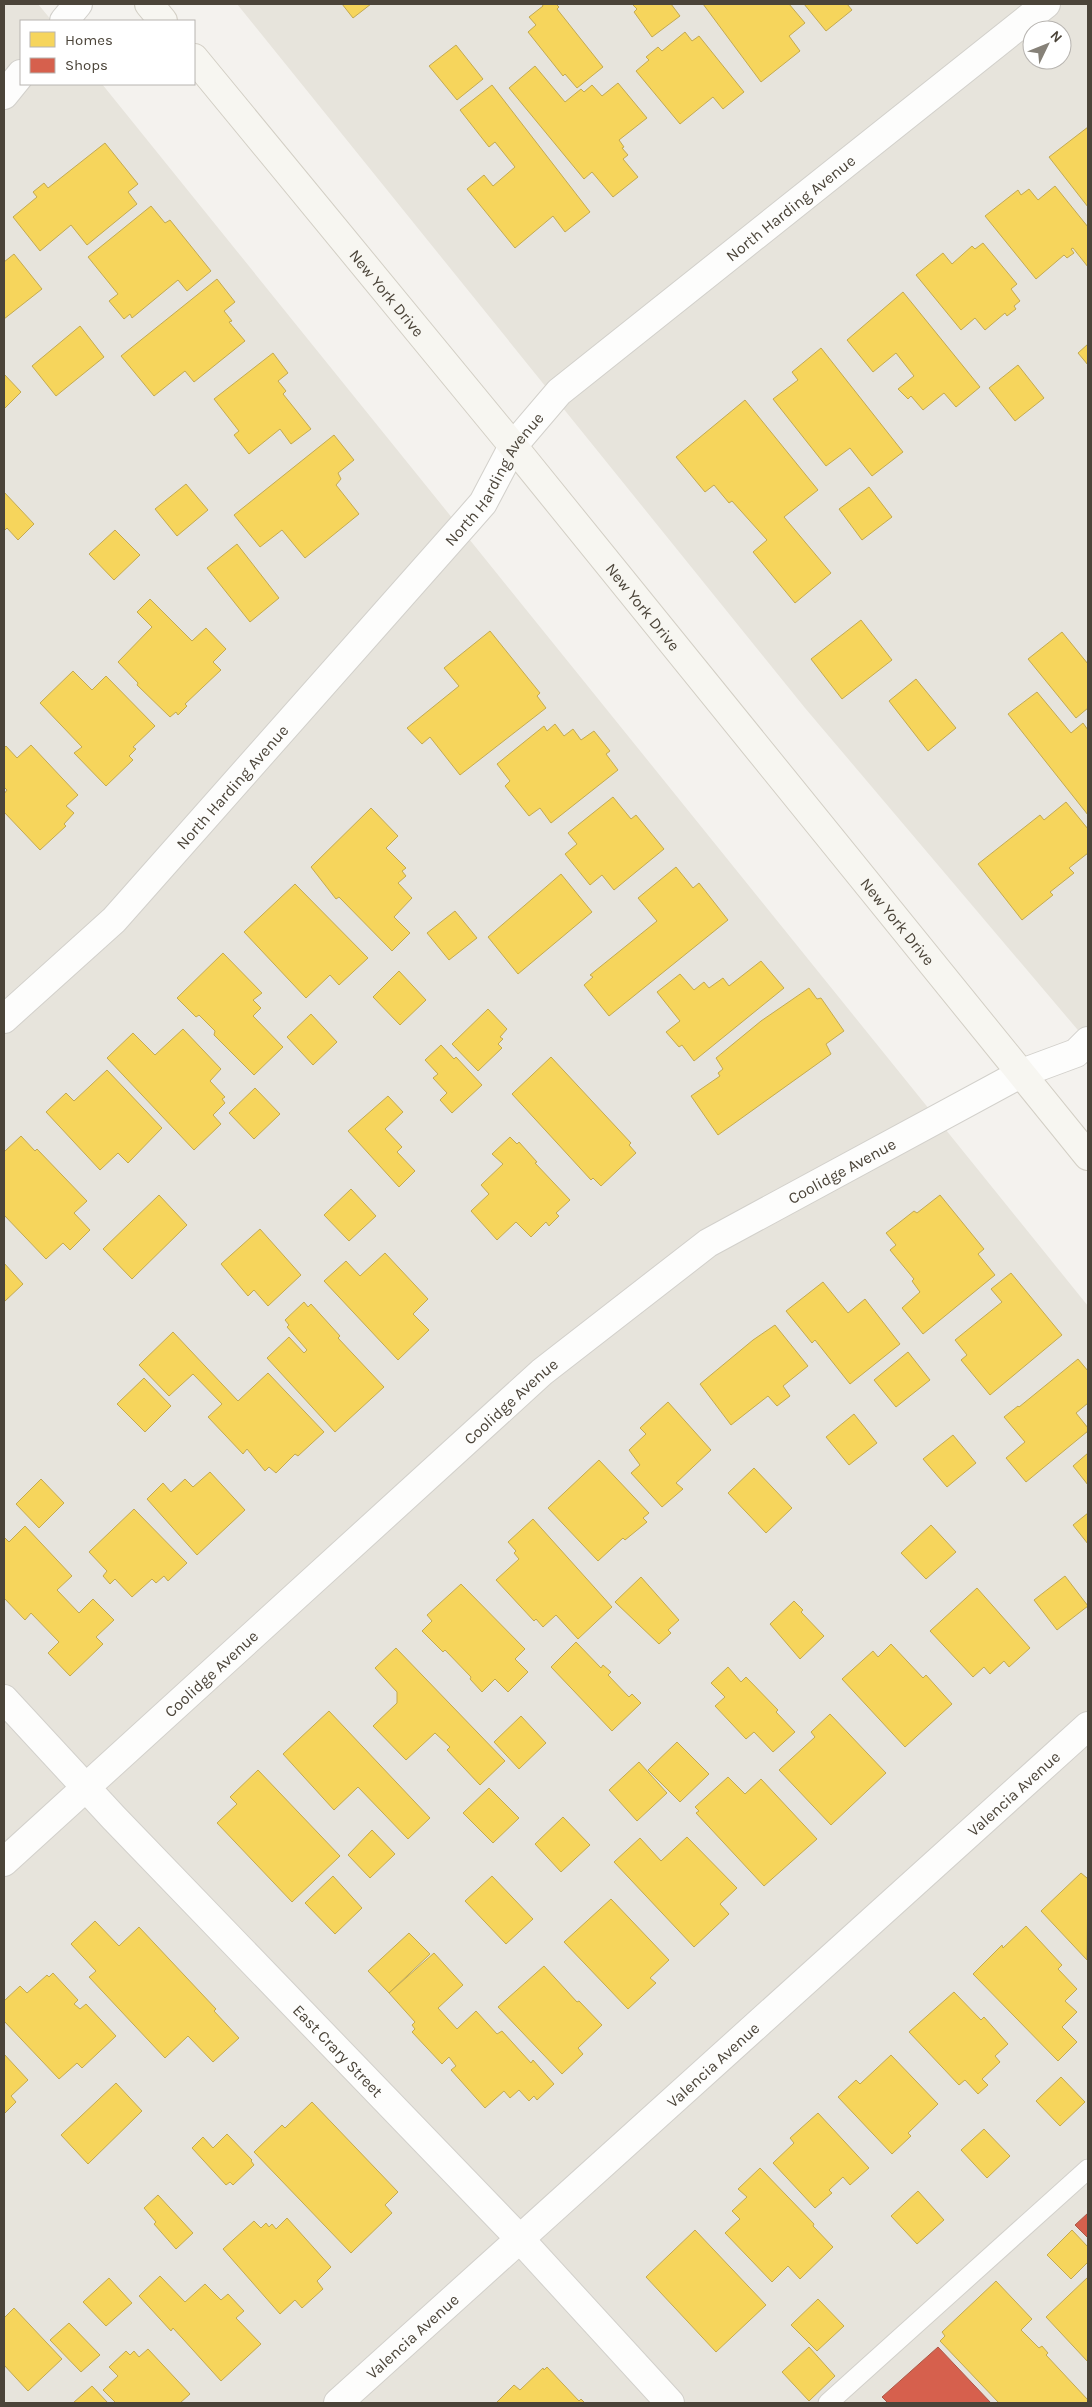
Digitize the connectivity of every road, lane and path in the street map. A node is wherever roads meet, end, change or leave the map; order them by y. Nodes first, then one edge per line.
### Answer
1 (78, 4) edge
2 (149, 4) edge
3 (1046, 4) edge
4 (65, 20) edge
5 (162, 20) edge
6 (195, 59) edge
7 (20, 75) edge
8 (4, 96) edge
9 (512, 446) junction
10 (4, 1019) edge
11 (1088, 1041) edge
12 (1022, 1073) junction
13 (1088, 1156) edge
14 (4, 1699) edge
15 (1088, 1726) edge
16 (86, 1788) junction
17 (4, 1862) edge
18 (1088, 2169) edge
19 (518, 2238) junction
20 (338, 2403) edge
21 (670, 2403) edge
22 (828, 2403) edge

1 - 4 street
2 - 5 street
3 - 9 street, North Harding Avenue
6 - 9 street, New York Drive
7 - 8 street
9 - 10 street, North Harding Avenue
9 - 12 street, New York Drive
11 - 12 street, Coolidge Avenue
12 - 13 street, New York Drive
12 - 16 street, Coolidge Avenue
14 - 16 street, East Crary Street
15 - 19 street, Valencia Avenue
16 - 17 street, Coolidge Avenue
16 - 19 street, East Crary Street
18 - 22 lane
19 - 20 street, Valencia Avenue
19 - 21 street, East Crary Street

